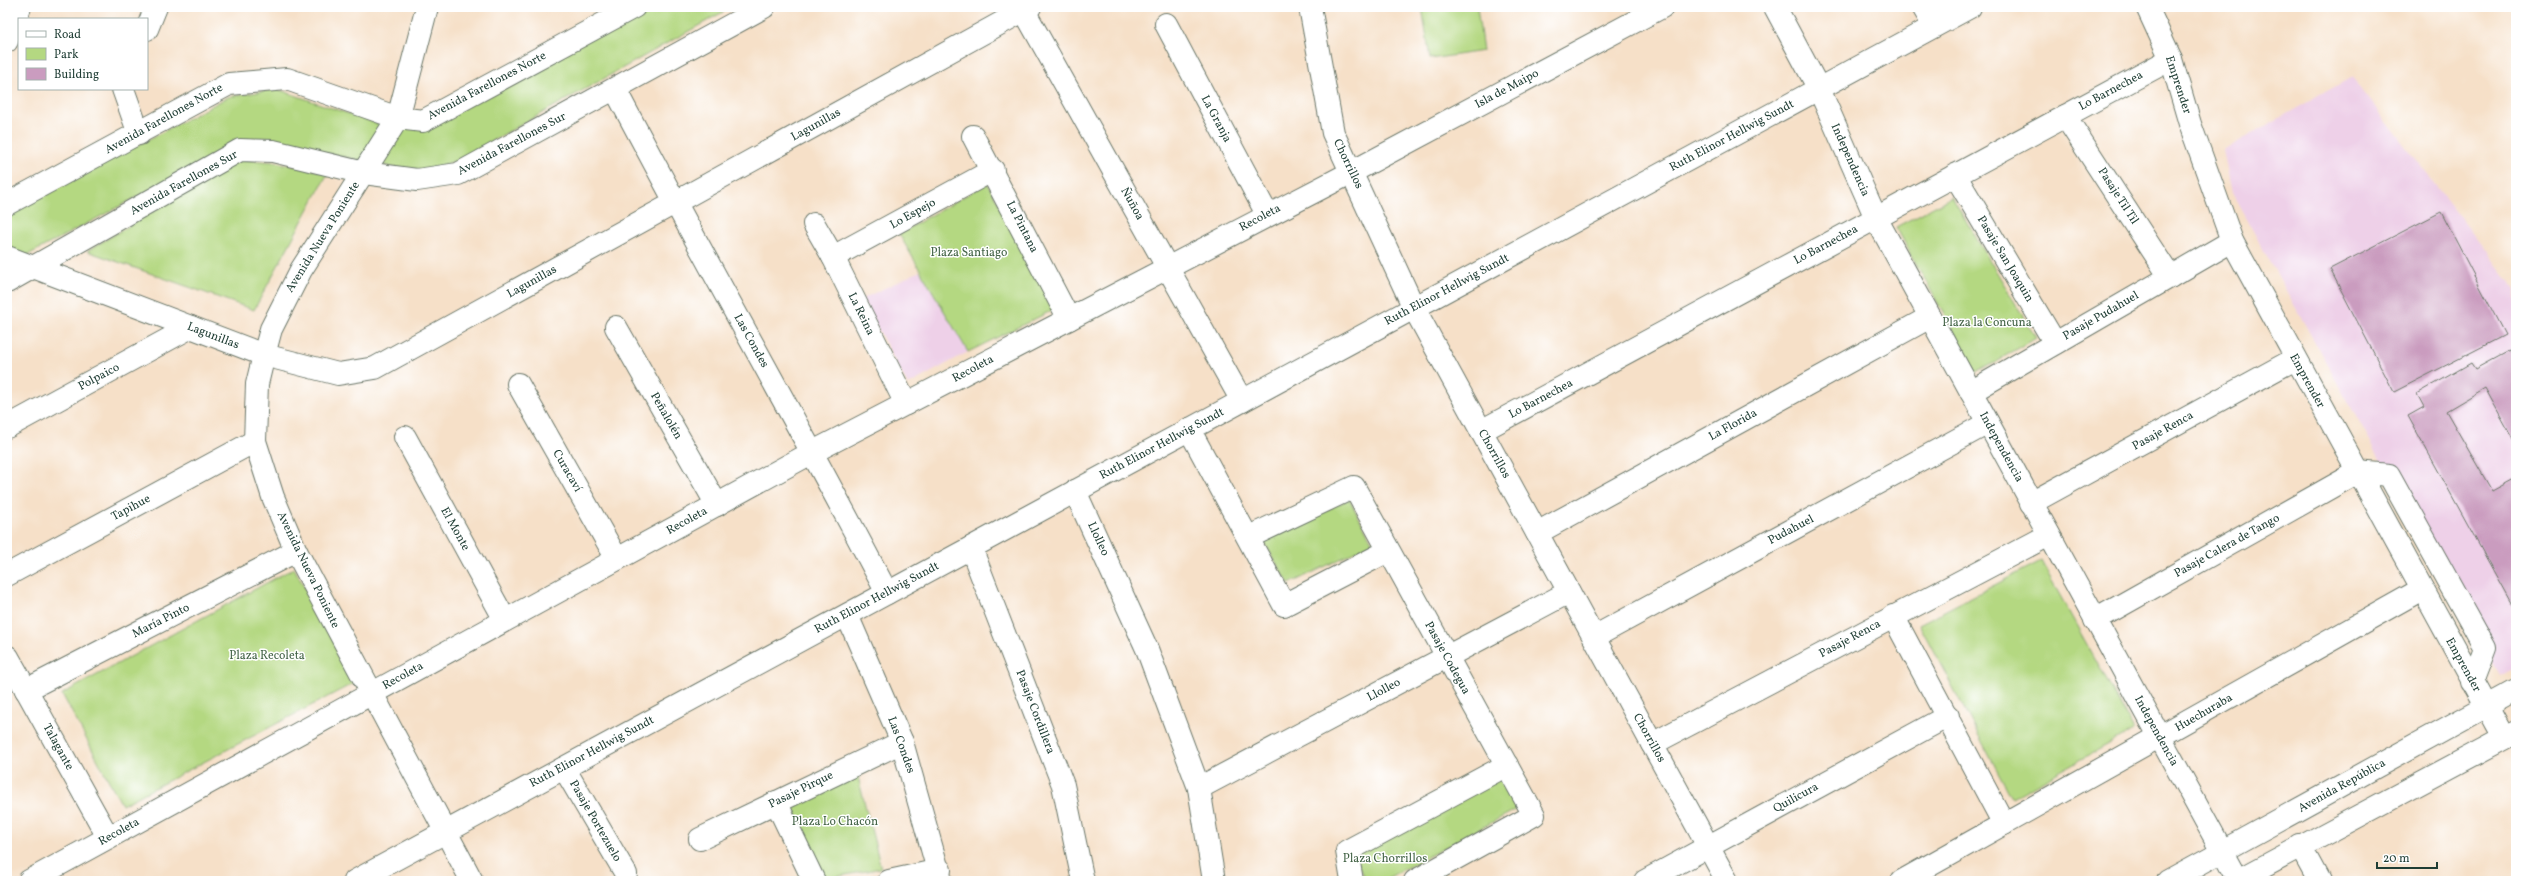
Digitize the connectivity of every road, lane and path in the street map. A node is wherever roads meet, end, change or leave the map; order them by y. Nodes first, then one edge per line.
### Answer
1 (20, 7) edge
2 (156, 7) edge
3 (427, 7) edge
4 (634, 7) edge
5 (764, 7) edge
6 (1310, 7) edge
7 (1662, 7) edge
8 (1775, 7) edge
9 (1923, 7) edge
10 (1970, 7) edge
11 (2147, 7) edge
12 (1025, 8) edge
13 (1166, 24) dead end
14 (1934, 26) junction
15 (148, 27) edge
16 (7, 41) edge
17 (2171, 59) junction
18 (615, 89) junction
19 (1819, 89) junction
20 (123, 90) edge
21 (2066, 116) junction
22 (398, 118) junction
23 (139, 134) junction
24 (973, 136) dead end
25 (993, 170) junction
26 (1352, 172) junction
27 (364, 173) junction
28 (1955, 175) junction
29 (7, 204) edge
30 (675, 204) junction
31 (1267, 214) junction
32 (1876, 218) junction
33 (814, 224) dead end
34 (2232, 241) junction
35 (7, 257) edge
36 (833, 257) junction
37 (35, 267) junction
38 (1167, 268) junction
39 (2170, 277) junction
40 (7, 282) edge
41 (1414, 308) junction
42 (1930, 317) junction
43 (1069, 319) junction
44 (192, 327) junction
45 (616, 327) dead end
46 (2055, 343) junction
47 (264, 355) junction
48 (2295, 359) junction
49 (518, 384) dead end
50 (1971, 392) junction
51 (1242, 401) junction
52 (906, 404) junction
53 (1988, 423) junction
54 (7, 427) edge
55 (1189, 430) junction
56 (1481, 431) junction
57 (405, 437) dead end
58 (255, 441) junction
59 (813, 452) junction
60 (2358, 472) junction
61 (1075, 491) junction
62 (2031, 503) junction
63 (717, 505) junction
64 (1537, 533) junction
65 (2049, 535) junction
66 (1249, 537) junction
67 (971, 548) junction
68 (296, 551) junction
69 (1388, 551) junction
70 (617, 559) junction
71 (7, 574) edge
72 (2422, 589) junction
73 (1569, 592) junction
74 (887, 593) junction
75 (847, 614) junction
76 (1893, 616) junction
77 (505, 620) junction
78 (2095, 620) junction
79 (1594, 637) junction
80 (1447, 656) junction
81 (8, 657) edge
82 (2472, 682) junction
83 (26, 690) junction
84 (2516, 690) edge
85 (371, 694) junction
86 (2486, 706) junction
87 (1948, 716) junction
88 (2510, 735) edge
89 (2160, 738) junction
90 (902, 742) junction
91 (1652, 744) junction
92 (1506, 765) junction
93 (564, 768) junction
94 (1199, 788) junction
95 (776, 802) junction
96 (2004, 824) junction
97 (446, 832) junction
98 (108, 837) junction
99 (700, 839) dead end
100 (1709, 846) junction
101 (2300, 846) junction
102 (2222, 852) junction
103 (626, 874) dead end
104 (941, 875) edge
105 (28, 881) edge
106 (355, 881) edge
107 (472, 881) edge
108 (814, 881) edge
109 (889, 881) edge
110 (1083, 881) edge
111 (1214, 881) edge
112 (1352, 881) edge
113 (1415, 881) edge
114 (1645, 881) edge
115 (1727, 881) edge
116 (1902, 881) edge
117 (2168, 881) edge
118 (2238, 881) edge
119 (2319, 881) edge

1 - 16 street
2 - 15 street
3 - 22 street, Avenida Nueva Poniente
4 - 22 street, Avenida Farellones Norte
5 - 18 street, Avenida Farellones Sur
6 - 26 street, Chorrillos
7 - 26 street, Isla de Maipo
8 - 19 street, Independencia
9 - 14 street
10 - 14 street, Ruth Elinor Hellwig Sundt
11 - 17 street, Emprender
12 - 30 street, Lagunillas
12 - 38 street, Ñuñoa
13 - 31 street, La Granja
14 - 19 street, Ruth Elinor Hellwig Sundt
17 - 21 street, Lo Barnechea
17 - 34 street, Emprender
18 - 27 street, Avenida Farellones Sur
18 - 30 street, Las Condes
19 - 32 street, Independencia
19 - 41 street, Ruth Elinor Hellwig Sundt
20 - 23 street
21 - 28 street, Lo Barnechea
21 - 39 street, Pasaje Til Til
22 - 23 street, Avenida Farellones Norte
22 - 27 street, Avenida Nueva Poniente
23 - 29 street, Avenida Farellones Norte
24 - 25 street, La Pintana
25 - 36 street, Lo Espejo
25 - 43 street, La Pintana
26 - 31 street, Recoleta
26 - 41 street, Chorrillos
27 - 37 street, Avenida Farellones Sur
27 - 47 street, Avenida Nueva Poniente
28 - 32 street, Lo Barnechea
28 - 46 street, Pasaje San Joaquin
30 - 47 street, Lagunillas
30 - 59 street, Las Condes
31 - 38 street, Recoleta
32 - 42 street, Independencia
32 - 56 street, Lo Barnechea
33 - 36 street, La Reina
34 - 39 street, Pasaje Pudahuel
34 - 48 street, Emprender
35 - 37 street, Lagunillas
36 - 52 street, La Reina
37 - 40 street, Avenida Farellones Sur
37 - 44 street, Lagunillas
38 - 43 street, Recoleta
38 - 51 street, Ñuñoa
39 - 46 street, Pasaje Pudahuel
41 - 51 street, Ruth Elinor Hellwig Sundt
41 - 56 street, Chorrillos
42 - 50 street, Independencia
42 - 64 street, La Florida
43 - 52 street, Recoleta
44 - 47 street, Lagunillas
44 - 54 street, Polpaico
45 - 63 street, Peñalolén
46 - 50 street, Pasaje Pudahuel
47 - 58 street, Avenida Nueva Poniente
48 - 60 street, Emprender
48 - 62 street, Pasaje Renca
49 - 70 street, Curacaví
50 - 53 street, Independencia
51 - 55 street, Ruth Elinor Hellwig Sundt
52 - 59 street, Recoleta
53 - 62 street, Independencia
53 - 79 street, Pudahuel
55 - 61 street, Ruth Elinor Hellwig Sundt
55 - 66 street
56 - 64 street, Chorrillos
57 - 77 street, El Monte
58 - 68 street, Avenida Nueva Poniente
58 - 71 street, Tapihue
59 - 63 street, Recoleta
59 - 74 street, Las Condes
60 - 72 street, Emprender
60 - 78 street, Pasaje Calera de Tango
60 - 82 street
61 - 67 street, Ruth Elinor Hellwig Sundt
61 - 94 street, Llolleo
62 - 65 street, Independencia
63 - 70 street, Recoleta
64 - 73 street, Chorrillos
65 - 76 street, Pasaje Renca
65 - 78 street, Independencia
66 - 69 street, Pasaje Codegua
66 - 69 street
67 - 74 street, Ruth Elinor Hellwig Sundt
67 - 110 street, Pasaje Cordillera
68 - 83 street, María Pinto
68 - 85 street, Avenida Nueva Poniente
69 - 80 street, Pasaje Codegua
70 - 77 street, Recoleta
72 - 82 street, Emprender
72 - 89 street, Huechuraba
73 - 79 street, Chorrillos
73 - 80 street, Llolleo
74 - 75 street, Ruth Elinor Hellwig Sundt
75 - 90 street, Las Condes
75 - 93 street, Ruth Elinor Hellwig Sundt
76 - 87 street
76 - 91 street, Pasaje Renca
77 - 85 street, Recoleta
78 - 89 street, Independencia
79 - 91 street, Chorrillos
80 - 92 street, Pasaje Codegua
80 - 94 street, Llolleo
81 - 83 street, Talagante
82 - 86 street, Emprender
83 - 98 street, Talagante
84 - 86 street, Avenida República
85 - 97 street, Avenida Nueva Poniente
85 - 98 street, Recoleta
86 - 88 street, Emprender
86 - 102 street, Avenida República
87 - 96 street
87 - 100 street, Quilicura
88 - 101 street
89 - 96 street, Huechuraba
89 - 102 street, Independencia
90 - 95 street, Pasaje Pirque
90 - 104 street, Las Condes
91 - 100 street, Chorrillos
92 - 112 street
92 - 113 street, Pasaje Codegua
93 - 97 street, Ruth Elinor Hellwig Sundt
93 - 103 street, Pasaje Portezuelo
94 - 111 street, Llolleo
95 - 99 street, Pasaje Pirque
95 - 108 street
96 - 116 street, Huechuraba
97 - 106 street, Ruth Elinor Hellwig Sundt
97 - 107 street, Avenida Nueva Poniente
98 - 105 street, Recoleta
100 - 114 street, Quilicura
100 - 115 street, Chorrillos
101 - 118 street
101 - 119 street
102 - 117 street, Avenida República
102 - 118 street, Independencia
104 - 109 street

